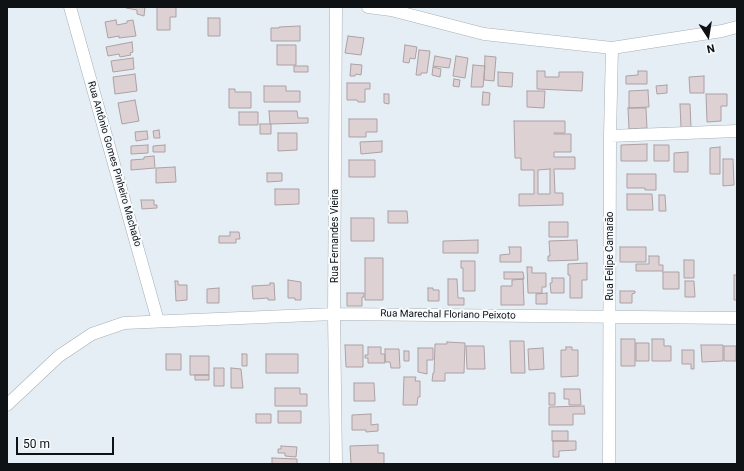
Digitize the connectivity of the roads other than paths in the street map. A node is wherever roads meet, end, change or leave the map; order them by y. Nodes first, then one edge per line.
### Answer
1 (70, 7) edge
2 (336, 7) edge
3 (368, 7) edge
4 (737, 27) edge
5 (612, 48) junction
6 (737, 131) edge
7 (610, 136) junction
8 (334, 314) junction
9 (609, 317) junction
10 (737, 318) edge
11 (158, 322) junction
12 (7, 405) edge
13 (336, 464) edge
14 (609, 464) edge

1 - 11 street, Rua Antônio Gomes Pinheiro Machado
2 - 8 street, Rua Fernandes Vieira
3 - 5 street
4 - 5 street
5 - 7 street, Rua Felipe Camarão
6 - 7 street
7 - 9 street, Rua Felipe Camarão
8 - 9 street, Rua Marechal Floriano Peixoto
8 - 11 street, Rua Marechal Floriano Peixoto
8 - 13 street, Rua Fernandes Vieira
9 - 10 street, Rua Marechal Floriano Peixoto
9 - 14 street, Rua Felipe Camarão
11 - 12 street, Rua Marechal Floriano Peixoto

